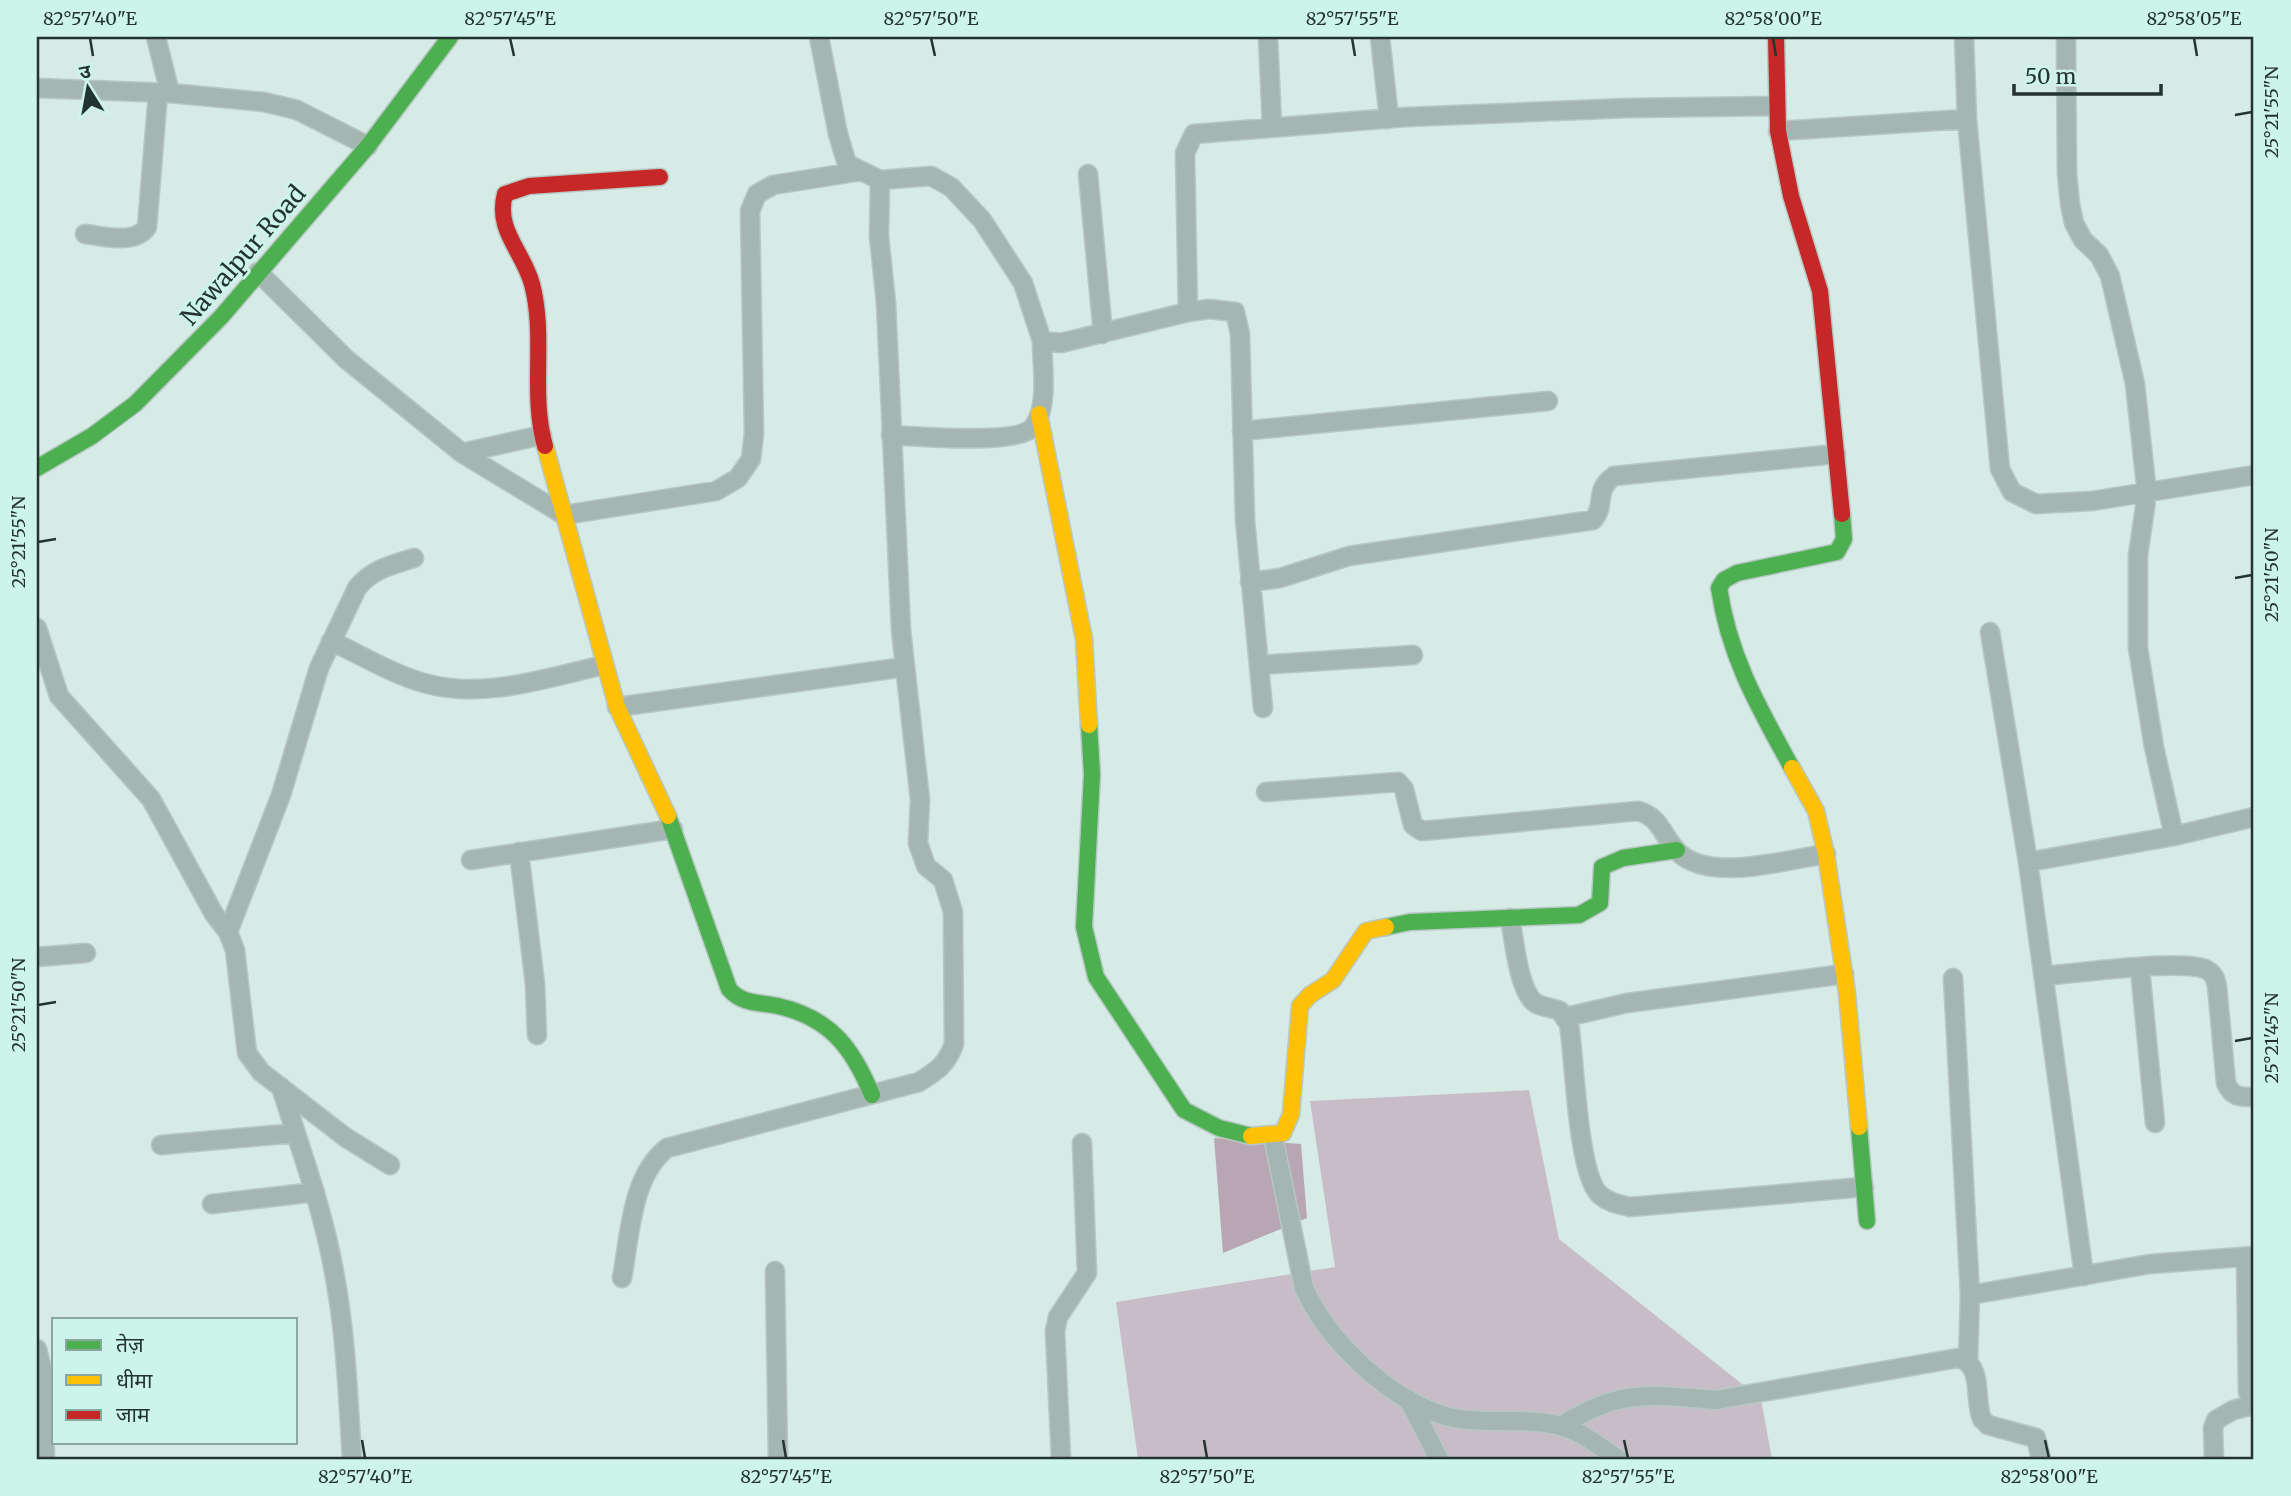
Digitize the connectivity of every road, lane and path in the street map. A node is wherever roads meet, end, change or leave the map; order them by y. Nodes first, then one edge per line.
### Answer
1 (156, 37) edge
2 (450, 37) edge
3 (819, 37) edge
4 (1268, 37) edge
5 (1380, 37) edge
6 (1776, 37) edge
7 (1965, 37) edge
8 (2066, 37) edge
9 (37, 88) edge
10 (164, 93) junction
11 (1776, 106) junction
12 (1389, 119) junction
13 (1967, 119) junction
14 (1272, 126) junction
15 (1778, 131) junction
16 (368, 146) junction
17 (861, 171) junction
18 (1088, 173) dead end
19 (660, 177) dead end
20 (880, 180) junction
21 (85, 234) dead end
22 (258, 272) junction
23 (1188, 312) junction
24 (1103, 334) junction
25 (1042, 341) junction
26 (1548, 401) dead end
27 (1039, 414) junction
28 (1242, 431) junction
29 (542, 435) junction
30 (891, 435) junction
31 (462, 453) junction
32 (1836, 454) junction
33 (37, 468) edge
34 (2254, 475) edge
35 (2147, 494) junction
36 (564, 515) junction
37 (414, 558) dead end
38 (1250, 582) junction
39 (1990, 632) dead end
40 (38, 637) edge
41 (331, 641) junction
42 (1413, 655) dead end
43 (604, 665) junction
44 (1259, 665) junction
45 (905, 667) junction
46 (617, 707) junction
47 (1263, 708) dead end
48 (1266, 792) dead end
49 (2254, 817) edge
50 (673, 829) junction
51 (2174, 836) junction
52 (1676, 850) junction
53 (519, 852) junction
54 (1826, 854) junction
55 (471, 860) dead end
56 (2028, 862) junction
57 (1510, 918) junction
58 (228, 932) junction
59 (86, 953) dead end
60 (37, 957) edge
61 (2140, 969) junction
62 (1844, 974) junction
63 (2045, 976) junction
64 (1953, 978) dead end
65 (1566, 1017) junction
66 (537, 1035) dead end
67 (281, 1087) junction
68 (872, 1095) junction
69 (2254, 1097) edge
70 (2155, 1123) dead end
71 (296, 1133) junction
72 (1273, 1136) junction
73 (1082, 1143) dead end
74 (161, 1145) dead end
75 (390, 1165) dead end
76 (1864, 1187) junction
77 (315, 1192) junction
78 (212, 1204) dead end
79 (1867, 1222) dead end
80 (2250, 1256) edge
81 (775, 1271) dead end
82 (2084, 1276) junction
83 (622, 1278) dead end
84 (1970, 1295) junction
85 (37, 1349) edge
86 (1968, 1361) junction
87 (1408, 1399) junction
88 (2254, 1405) edge
89 (1561, 1426) junction
90 (45, 1459) edge
91 (352, 1459) edge
92 (778, 1459) edge
93 (1061, 1459) edge
94 (1439, 1459) edge
95 (1618, 1459) edge
96 (2041, 1459) edge
97 (2214, 1459) edge

1 - 10 street
2 - 16 street, Nawalpur Road
3 - 17 street
4 - 14 street
5 - 12 street
6 - 11 street
7 - 13 street
8 - 35 street
9 - 10 street
10 - 16 street
10 - 21 street
11 - 12 street
11 - 15 street
12 - 14 street
13 - 15 street
13 - 35 street
14 - 23 street
15 - 32 street
16 - 22 street, Nawalpur Road
17 - 20 street
17 - 36 street
18 - 24 street
19 - 29 street
20 - 25 street
20 - 30 street
22 - 31 street
22 - 33 street, Nawalpur Road
23 - 24 street
23 - 28 street
24 - 25 street
25 - 27 street
26 - 28 street
27 - 30 street
27 - 72 street
28 - 38 street
29 - 31 street
29 - 36 street
30 - 45 street
31 - 36 street
32 - 38 street
32 - 54 street
34 - 35 street
35 - 51 street
36 - 43 street
37 - 41 street
38 - 44 street
39 - 56 street
40 - 58 street
41 - 43 street
41 - 58 street
42 - 44 street
43 - 46 street
44 - 47 street
45 - 46 street
45 - 68 street
46 - 50 street
48 - 52 street
49 - 51 street
50 - 53 street
50 - 68 street
51 - 56 street
52 - 54 street
52 - 57 street
53 - 55 street
53 - 66 street
54 - 62 street
56 - 63 street
57 - 65 street
57 - 72 street
58 - 67 street
59 - 60 street
61 - 63 street
61 - 69 street
61 - 70 street
62 - 65 street
62 - 76 street
63 - 82 street
64 - 84 street
65 - 76 street
67 - 71 street
67 - 75 street
68 - 83 street
71 - 74 street
71 - 77 street
72 - 87 street
73 - 93 street
76 - 79 street
77 - 78 street
77 - 91 street
80 - 82 street
80 - 88 street
81 - 92 street
82 - 84 street
84 - 86 street
85 - 90 street
86 - 89 street
86 - 96 street
87 - 89 street
87 - 94 street
88 - 97 street
89 - 95 street

